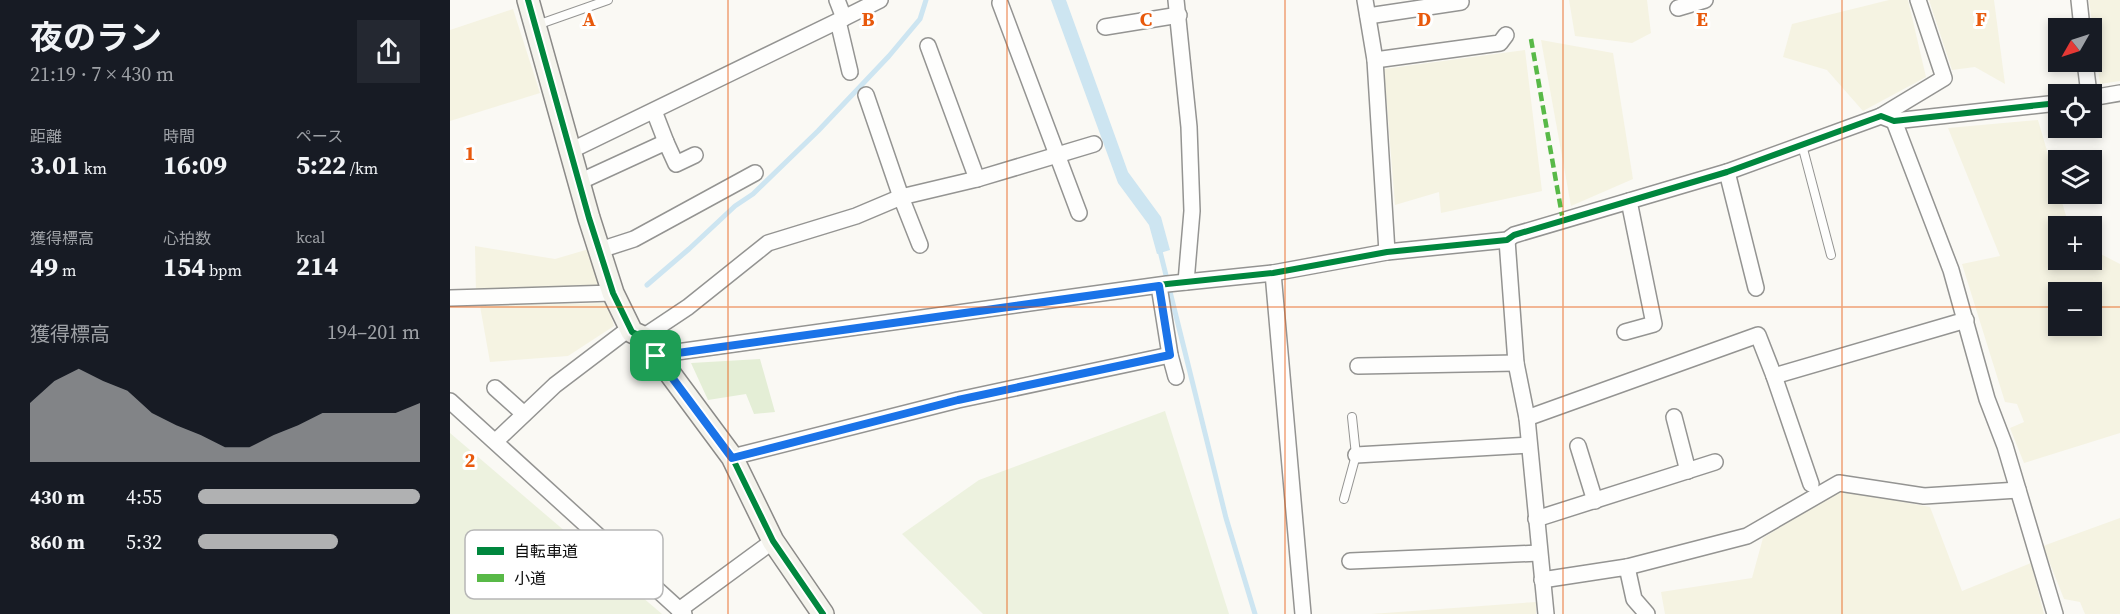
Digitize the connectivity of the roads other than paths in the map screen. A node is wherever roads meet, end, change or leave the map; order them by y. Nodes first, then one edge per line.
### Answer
1 (528, 0) edge
2 (608, 0) edge
3 (837, 0) edge
4 (880, 0) edge
5 (1365, 0) edge
6 (1705, 0) edge
7 (1918, 0) edge
8 (2079, 0) edge
9 (1461, 2) dead end
10 (1000, 3) dead end
11 (1177, 7) edge
12 (1678, 8) dead end
13 (1368, 16) junction
14 (2081, 18) edge
15 (841, 20) junction
16 (535, 26) junction
17 (1105, 27) dead end
18 (1506, 35) dead end
19 (928, 46) dead end
20 (1375, 60) junction
21 (850, 72) dead end
22 (2120, 93) edge
23 (866, 95) dead end
24 (2102, 95) edge
25 (2048, 104) edge
26 (654, 111) junction
27 (1888, 119) junction
28 (666, 142) junction
29 (1094, 144) dead end
30 (1802, 145) junction
31 (570, 151) junction
32 (695, 155) dead end
33 (1058, 155) junction
34 (1727, 172) junction
35 (755, 173) dead end
36 (977, 179) junction
37 (579, 182) junction
38 (901, 197) junction
39 (1629, 201) junction
40 (1079, 213) dead end
41 (1507, 240) junction
42 (920, 245) dead end
43 (600, 250) junction
44 (1387, 252) junction
45 (1831, 255) dead end
46 (1273, 273) junction
47 (1186, 282) junction
48 (1159, 286) junction
49 (1756, 288) dead end
50 (613, 293) junction
51 (450, 297) edge
52 (1966, 321) junction
53 (637, 332) junction
54 (1625, 332) dead end
55 (1170, 355) junction
56 (656, 356) junction
57 (1516, 363) junction
58 (1358, 366) dead end
59 (1774, 376) junction
60 (1176, 377) dead end
61 (495, 388) dead end
62 (450, 400) edge
63 (524, 414) junction
64 (1352, 417) dead end
65 (1674, 417) dead end
66 (1527, 418) junction
67 (496, 441) junction
68 (1529, 445) junction
69 (1578, 446) dead end
70 (1356, 455) junction
71 (732, 458) junction
72 (1715, 462) dead end
73 (1688, 471) junction
74 (1810, 484) dead end
75 (2018, 490) junction
76 (1344, 499) dead end
77 (1595, 501) junction
78 (1536, 519) junction
79 (592, 530) edge
80 (773, 541) junction
81 (1539, 553) junction
82 (1350, 561) dead end
83 (1628, 567) junction
84 (1542, 580) junction
85 (663, 595) edge
86 (681, 612) edge
87 (822, 614) edge
88 (1303, 614) edge
89 (1546, 614) edge
90 (1647, 614) edge
91 (2055, 614) edge

1 - 16 street
2 - 16 lane
3 - 15 street
4 - 15 street
5 - 13 street
6 - 12 street
7 - 27 street
8 - 14 street
9 - 13 street
10 - 33 street
11 - 17 street
11 - 47 street
13 - 20 street
15 - 21 street
15 - 26 street
16 - 31 street
18 - 20 street
19 - 36 street
20 - 44 street
22 - 24 street
23 - 38 street
25 - 27 street
26 - 28 street
26 - 31 street
27 - 30 street
27 - 52 street
28 - 32 street
28 - 37 street
29 - 33 street
30 - 34 street
30 - 45 lane
31 - 37 street
33 - 36 street
33 - 40 street
34 - 39 street
34 - 49 street
35 - 43 street
36 - 38 street
37 - 43 street
38 - 42 street
38 - 53 street
39 - 41 street
39 - 54 street
41 - 44 street
41 - 57 street
43 - 50 street
44 - 46 street
46 - 47 street
46 - 88 street
47 - 48 street
48 - 55 street
48 - 56 street
50 - 51 street
50 - 53 street
52 - 59 street
52 - 75 street
53 - 56 street
53 - 63 street
55 - 60 street
55 - 71 street
56 - 71 street
57 - 58 street
57 - 66 street
59 - 66 street
59 - 74 street
61 - 63 street
62 - 67 street
63 - 67 street
64 - 70 lane
65 - 73 street
66 - 68 street
67 - 79 street
68 - 70 street
68 - 78 street
69 - 77 street
70 - 76 lane
71 - 80 street
72 - 73 street
73 - 77 street
75 - 83 street
75 - 91 street
77 - 78 street
78 - 81 street
80 - 86 street
80 - 87 street
81 - 82 street
81 - 84 street
83 - 84 street
83 - 90 street
84 - 89 street
85 - 86 street

